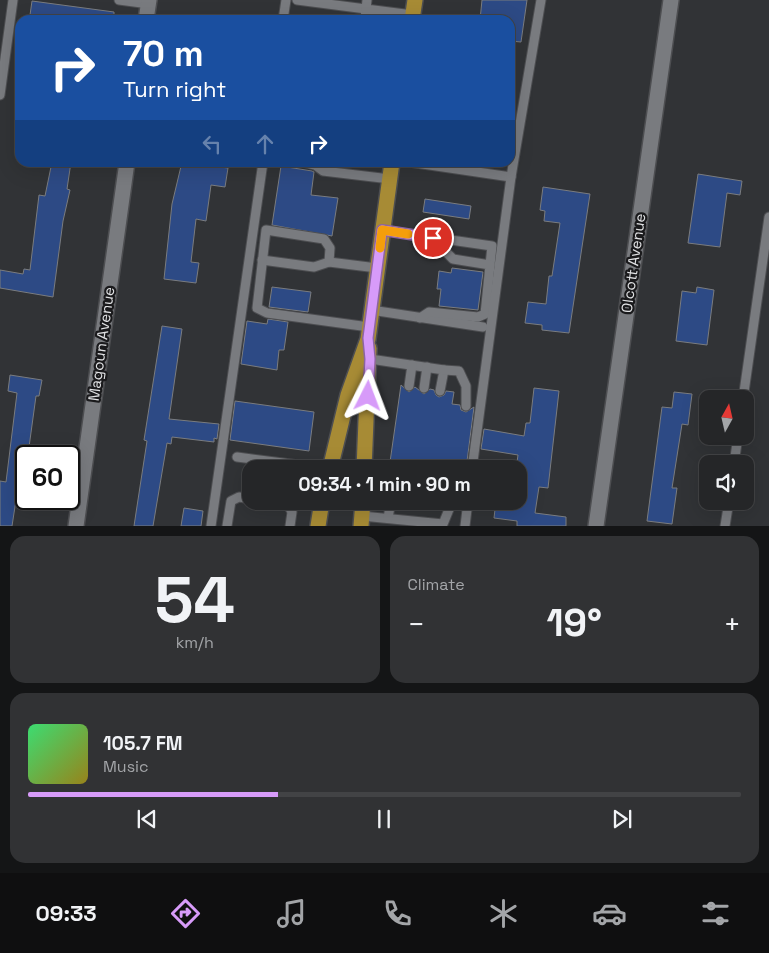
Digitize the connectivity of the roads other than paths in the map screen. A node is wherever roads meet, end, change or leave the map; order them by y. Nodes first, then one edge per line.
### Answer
1 (13, 0) edge
2 (119, 0) edge
3 (286, 0) edge
4 (297, 0) edge
5 (541, 0) edge
6 (670, 0) edge
7 (149, 2) edge
8 (322, 2) edge
9 (341, 3) edge
10 (367, 4) edge
11 (413, 12) edge
12 (147, 15) edge
13 (284, 15) edge
14 (0, 96) edge
15 (515, 153) edge
16 (126, 167) edge
17 (262, 167) edge
18 (318, 167) edge
19 (391, 167) edge
20 (443, 167) edge
21 (513, 167) edge
22 (511, 177) junction
23 (390, 179) junction
24 (769, 217) edge
25 (382, 230) junction
26 (433, 238) junction
27 (262, 260) junction
28 (329, 262) junction
29 (490, 265) junction
30 (377, 268) junction
31 (371, 310) junction
32 (420, 318) junction
33 (483, 327) dead end
34 (368, 333) junction
35 (370, 359) junction
36 (412, 366) junction
37 (428, 368) junction
38 (444, 370) junction
39 (409, 386) dead end
40 (424, 388) dead end
41 (744, 390) edge
42 (440, 391) dead end
43 (466, 406) dead end
44 (237, 457) dead end
45 (260, 460) edge
46 (332, 460) edge
47 (364, 460) edge
48 (473, 460) edge
49 (242, 498) edge
50 (291, 510) edge
51 (321, 510) edge
52 (389, 510) edge
53 (449, 510) edge
54 (467, 510) edge
55 (728, 510) edge
56 (362, 514) edge
57 (388, 518) junction
58 (76, 526) edge
59 (211, 526) edge
60 (227, 526) edge
61 (290, 526) edge
62 (318, 526) edge
63 (465, 526) edge
64 (596, 526) edge
65 (725, 526) edge

1 - 14 lane
2 - 7 lane
3 - 13 lane
4 - 8 lane
5 - 15 lane
6 - 64 street, Olcott Avenue
7 - 12 street
8 - 9 lane
9 - 10 lane
10 - 11 lane
16 - 58 street, Magoun Avenue
17 - 59 lane
18 - 23 lane
19 - 23 main road
20 - 22 lane
21 - 22 lane
22 - 48 lane
23 - 25 main road
24 - 41 lane
25 - 26 lane
25 - 30 main road
26 - 29 lane
26 - 29 lane
27 - 28 lane
27 - 28 lane
27 - 34 lane
28 - 30 lane
29 - 32 lane
30 - 31 main road
31 - 32 lane
31 - 34 main road
32 - 33 lane
34 - 35 main road
34 - 46 main road
35 - 36 lane
35 - 47 main road
36 - 37 lane
36 - 39 lane
37 - 38 lane
37 - 40 lane
38 - 42 lane
38 - 43 lane
44 - 45 lane
49 - 60 lane
50 - 61 lane
51 - 62 main road
52 - 57 lane
53 - 57 lane
54 - 63 lane
55 - 65 lane
56 - 57 lane

